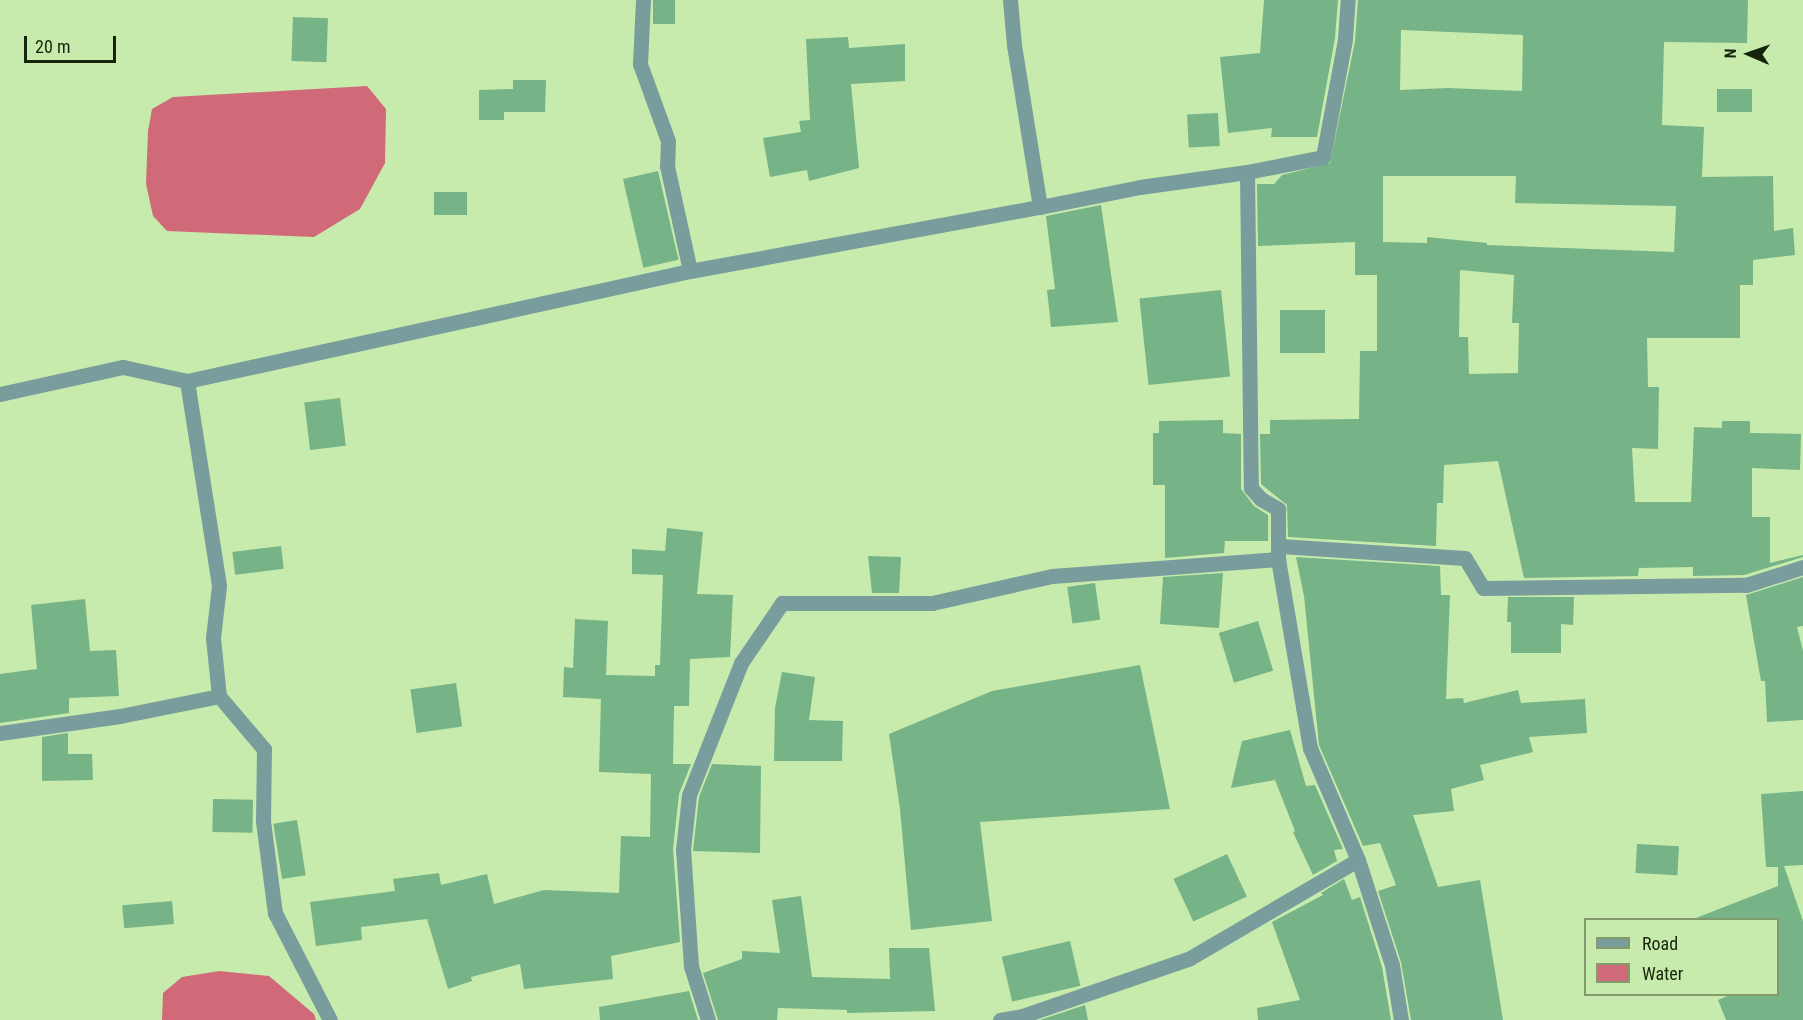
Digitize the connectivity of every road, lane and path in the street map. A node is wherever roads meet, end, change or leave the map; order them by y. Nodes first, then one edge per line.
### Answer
1 (642, 0) edge
2 (1010, 0) edge
3 (1348, 0) edge
4 (1247, 172) junction
5 (1040, 207) junction
6 (690, 271) junction
7 (187, 381) junction
8 (0, 394) edge
9 (1279, 553) junction
10 (1803, 567) edge
11 (219, 696) junction
12 (0, 733) edge
13 (1358, 860) junction
14 (330, 1020) edge
15 (708, 1020) edge
16 (1000, 1020) edge
17 (1401, 1020) edge

1 - 6 street
2 - 5 street
3 - 4 street
4 - 5 street
4 - 9 street
5 - 6 street
6 - 7 street
7 - 8 street
7 - 11 street
9 - 10 street
9 - 13 street
9 - 15 street
11 - 12 street
11 - 14 street
13 - 16 street
13 - 17 street

